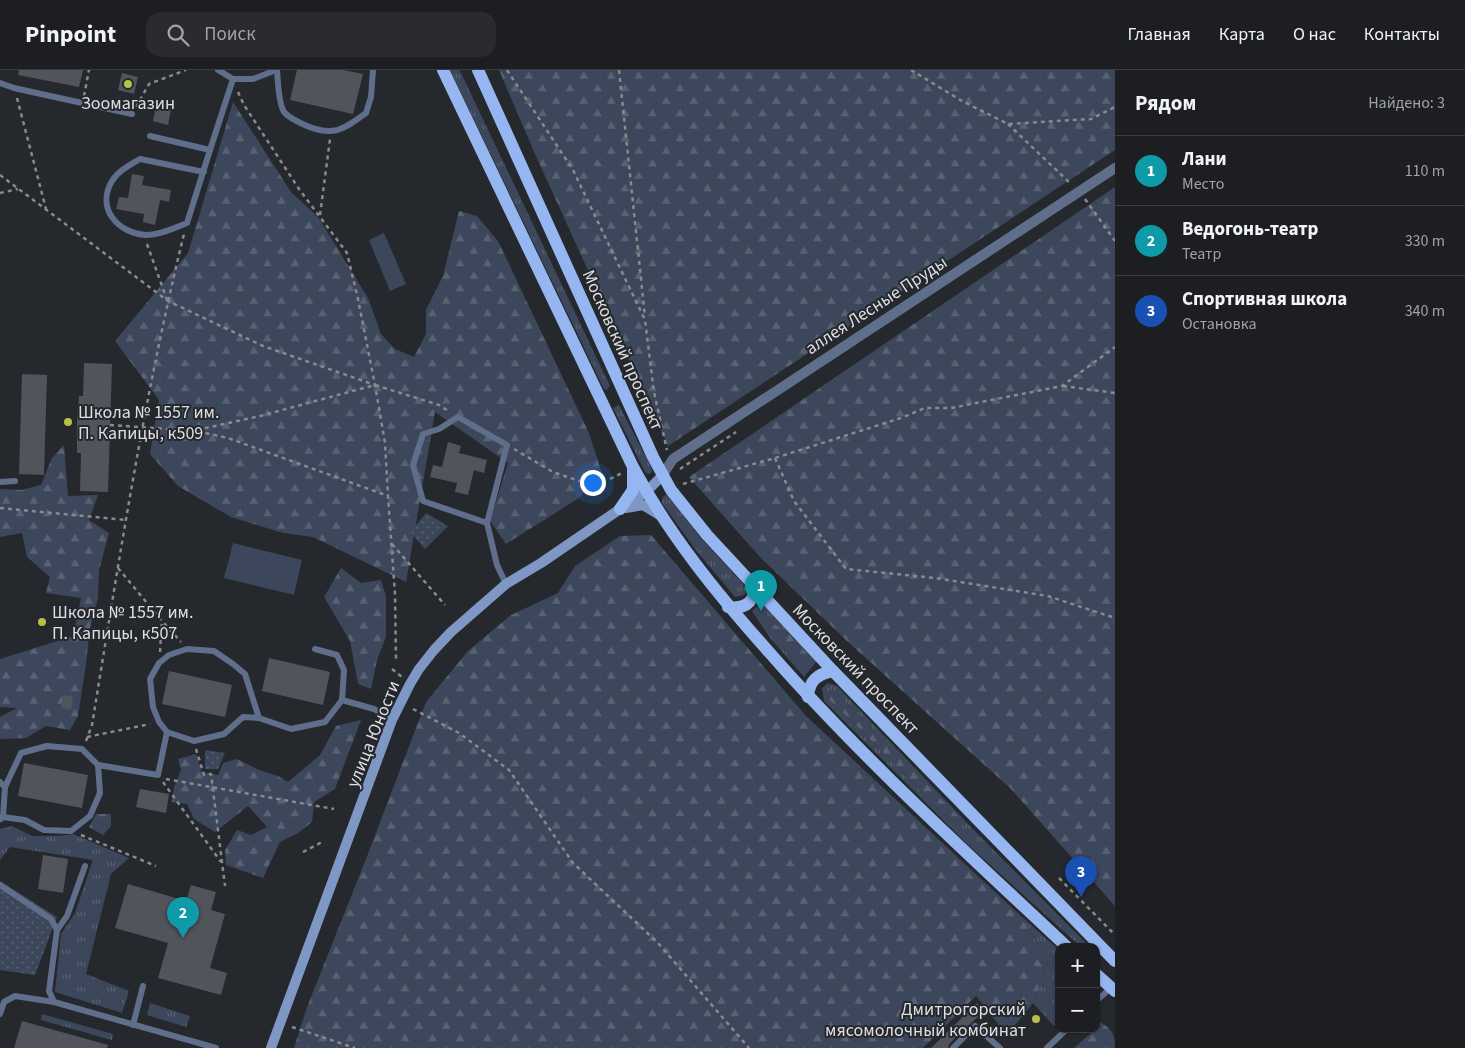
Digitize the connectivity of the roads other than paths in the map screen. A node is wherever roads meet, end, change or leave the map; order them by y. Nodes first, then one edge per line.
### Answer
1 (218, 70) edge
2 (276, 70) edge
3 (373, 70) edge
4 (443, 70) edge
5 (478, 70) edge
6 (233, 80) junction
7 (0, 83) edge
8 (132, 114) road end
9 (150, 136) dead end
10 (210, 150) junction
11 (1115, 168) edge
12 (204, 172) junction
13 (623, 392) junction
14 (602, 402) junction
15 (633, 467) junction
16 (662, 476) junction
17 (15, 481) dead end
18 (0, 482) edge
19 (646, 492) junction
20 (620, 509) junction
21 (661, 516) junction
22 (487, 522) junction
23 (506, 584) junction
24 (756, 589) junction
25 (728, 606) junction
26 (315, 648) dead end
27 (833, 671) junction
28 (808, 697) junction
29 (342, 700) junction
30 (259, 718) junction
31 (392, 720) junction
32 (168, 732) junction
33 (98, 765) junction
34 (2, 784) edge
35 (2, 818) edge
36 (85, 866) dead end
37 (0, 886) edge
38 (57, 930) junction
39 (1063, 943) edge
40 (1115, 961) edge
41 (1100, 977) edge
42 (144, 986) dead end
43 (1114, 988) edge
44 (1100, 998) edge
45 (54, 1002) junction
46 (0, 1014) edge
47 (133, 1025) junction
48 (1063, 1033) edge
49 (204, 1046) edge
50 (216, 1048) edge
51 (271, 1048) edge
52 (953, 1048) edge
53 (1000, 1048) edge
54 (1047, 1048) edge

1 - 6 lane
2 - 3 lane
2 - 6 lane
4 - 14 main road
5 - 13 main road, Московский проспект
6 - 10 lane
7 - 8 lane
9 - 10 lane
10 - 12 lane
11 - 16 street, аллея Лесные Пруды
12 - 12 lane
13 - 14 main road
13 - 16 main road, Московский проспект
14 - 15 main road
15 - 19 main road
15 - 20 main road
16 - 19 street, улица Юности
16 - 24 main road, Московский проспект
17 - 18 lane
19 - 20 street, улица Юности
19 - 21 main road
20 - 21 street
20 - 23 street, улица Юности
21 - 25 main road
22 - 22 lane
22 - 23 lane
23 - 31 street, улица Юности
24 - 25 main road
24 - 27 main road, Московский проспект
25 - 28 main road
26 - 29 lane
27 - 28 main road
27 - 40 main road, Московский проспект
28 - 39 main road
29 - 30 lane
29 - 31 lane
30 - 32 lane
30 - 32 lane
31 - 51 street, улица Юности
32 - 33 lane
33 - 34 lane
33 - 35 lane
34 - 35 lane
36 - 38 lane
37 - 38 lane
38 - 45 lane
41 - 43 main road
42 - 47 lane
43 - 44 lane
45 - 46 lane
45 - 47 lane
47 - 49 lane
48 - 54 lane
49 - 50 lane
52 - 53 lane

